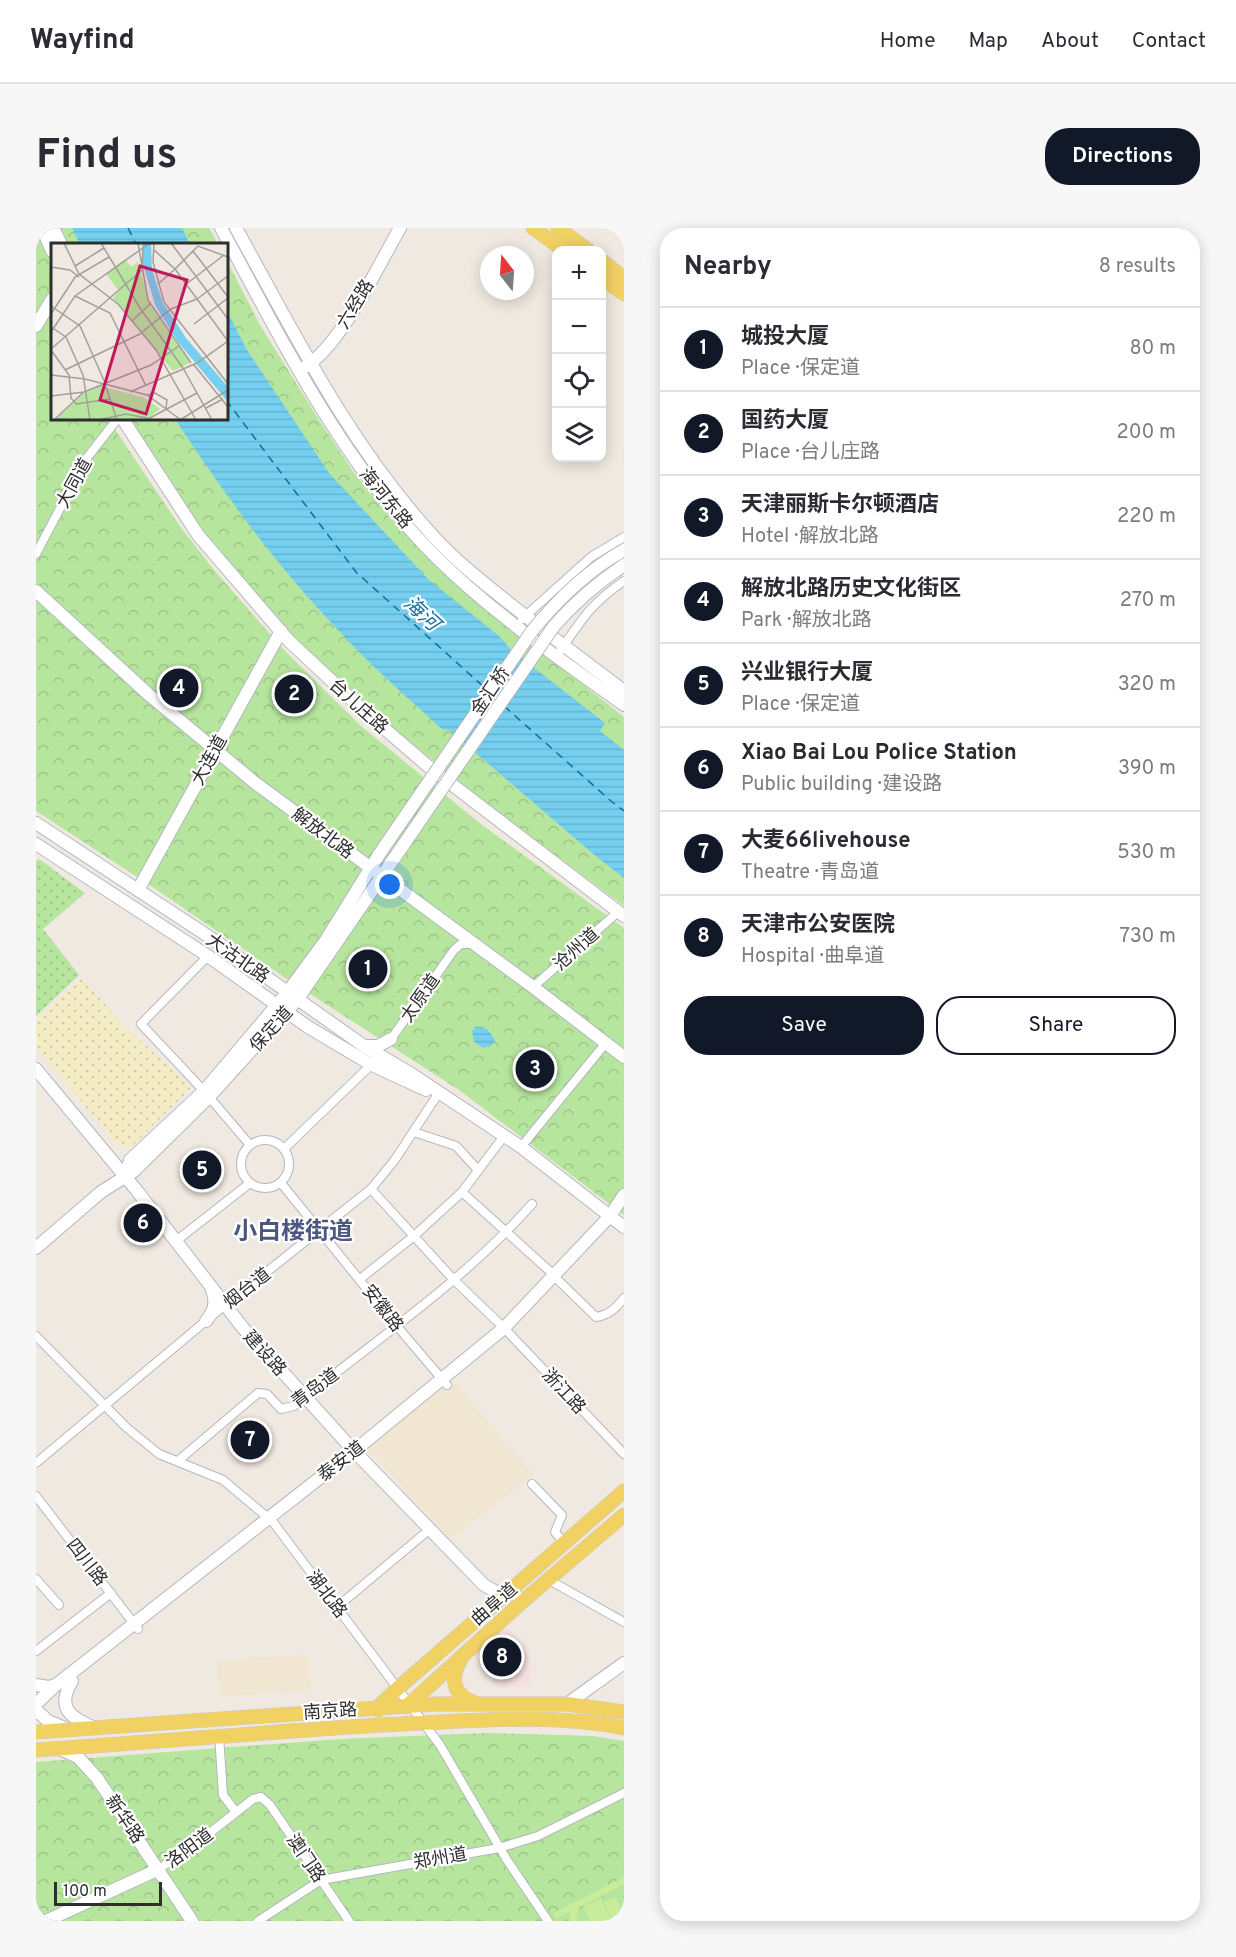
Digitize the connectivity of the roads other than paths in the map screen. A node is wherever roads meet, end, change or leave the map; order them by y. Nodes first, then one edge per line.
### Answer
1 (42, 228) edge
2 (53, 228) edge
3 (221, 228) edge
4 (236, 228) edge
5 (400, 228) edge
6 (533, 228) edge
7 (558, 228) edge
8 (60, 243) edge
9 (558, 246) edge
10 (583, 246) edge
11 (51, 249) edge
12 (606, 265) edge
13 (606, 279) edge
14 (622, 282) edge
15 (51, 303) edge
16 (36, 326) edge
17 (311, 363) junction
18 (299, 371) junction
19 (118, 420) edge
20 (122, 420) edge
21 (624, 537) edge
22 (624, 550) edge
23 (36, 554) edge
24 (624, 565) edge
25 (624, 581) edge
26 (36, 591) edge
27 (525, 615) junction
28 (516, 626) junction
29 (281, 631) junction
30 (560, 651) junction
31 (624, 691) edge
32 (624, 705) edge
33 (214, 750) junction
34 (36, 823) edge
35 (51, 832) junction
36 (37, 846) edge
37 (393, 860) junction
38 (371, 868) junction
39 (382, 877) junction
40 (398, 888) junction
41 (138, 890) junction
42 (621, 914) edge
43 (474, 944) junction
44 (208, 956) junction
45 (307, 976) junction
46 (270, 981) junction
47 (533, 987) junction
48 (290, 1000) junction
49 (392, 1039) junction
50 (605, 1044) junction
51 (364, 1046) junction
52 (624, 1058) edge
53 (375, 1060) junction
54 (36, 1069) edge
55 (207, 1094) junction
56 (438, 1094) junction
57 (414, 1132) junction
58 (504, 1136) junction
59 (250, 1145) junction
60 (521, 1147) junction
61 (284, 1149) junction
62 (478, 1170) junction
63 (125, 1176) junction
64 (281, 1182) junction
65 (250, 1183) junction
66 (371, 1189) junction
67 (462, 1192) junction
68 (624, 1195) edge
69 (532, 1204) dead end
70 (624, 1208) edge
71 (616, 1221) edge
72 (320, 1230) junction
73 (507, 1232) junction
74 (414, 1236) junction
75 (176, 1241) junction
76 (36, 1248) edge
77 (556, 1278) junction
78 (360, 1279) junction
79 (453, 1279) junction
80 (209, 1283) junction
81 (624, 1298) edge
82 (225, 1305) junction
83 (206, 1321) junction
84 (396, 1325) junction
85 (507, 1330) junction
86 (36, 1336) edge
87 (445, 1382) junction
88 (305, 1397) junction
89 (105, 1406) junction
90 (357, 1453) junction
91 (624, 1454) edge
92 (179, 1460) junction
93 (36, 1464) edge
94 (532, 1484) dead end
95 (624, 1491) edge
96 (36, 1496) edge
97 (624, 1515) edge
98 (270, 1520) junction
99 (430, 1529) junction
100 (564, 1543) junction
101 (36, 1579) edge
102 (549, 1580) junction
103 (484, 1584) junction
104 (511, 1590) junction
105 (111, 1593) junction
106 (522, 1602) junction
107 (59, 1605) dead end
108 (337, 1607) junction
109 (486, 1612) junction
110 (624, 1622) edge
111 (136, 1626) junction
112 (36, 1651) edge
113 (463, 1655) junction
114 (624, 1663) edge
115 (72, 1681) junction
116 (36, 1685) edge
117 (57, 1685) junction
118 (397, 1689) junction
119 (477, 1703) junction
120 (36, 1704) edge
121 (567, 1704) junction
122 (408, 1705) junction
123 (355, 1709) junction
124 (36, 1710) edge
125 (624, 1712) edge
126 (379, 1717) junction
127 (408, 1723) junction
128 (424, 1723) junction
129 (96, 1728) junction
130 (624, 1728) edge
131 (67, 1729) junction
132 (36, 1732) edge
133 (219, 1735) junction
134 (106, 1745) junction
135 (59, 1749) junction
136 (36, 1750) edge
137 (97, 1778) junction
138 (624, 1793) edge
139 (261, 1797) joint
140 (236, 1812) junction
141 (499, 1848) junction
142 (159, 1869) junction
143 (321, 1880) junction
144 (46, 1921) edge
145 (192, 1921) edge
146 (258, 1921) edge
147 (349, 1921) edge
148 (548, 1921) edge

1 - 11 street
2 - 8 street
3 - 18 street, 海河东路
4 - 17 street, 海河东路
5 - 17 street, 六经路
6 - 9 main road
7 - 10 main road
12 - 14 main road
13 - 14 main road
15 - 16 street
17 - 18 street, 六经路
17 - 27 street, 海河东路
18 - 28 street, 海河东路
19 - 23 street, 大同道
20 - 29 street, 台儿庄路
21 - 27 street
22 - 38 street, 金汇桥, bridge
24 - 37 street, 金汇桥, bridge
25 - 30 street
26 - 33 street, 解放北路
27 - 28 street
27 - 30 street, 海河东路
28 - 30 street, 海河东路
29 - 33 street, 大连道
29 - 42 street, 台儿庄路
30 - 31 street, 海河东路
30 - 32 street, 海河东路
33 - 38 street, 解放北路
33 - 41 street, 大连道
34 - 35 street, 大沽北路
35 - 36 street
35 - 41 street, 大沽北路
36 - 44 street, 大沽北路
37 - 39 street
37 - 40 street
38 - 39 street, 解放北路
38 - 45 street
39 - 40 street, 解放北路
39 - 45 street
40 - 43 street, 解放北路
41 - 46 street, 大沽北路
42 - 47 street, 沧州道
43 - 47 street, 解放北路
43 - 49 street, 太原道
44 - 48 street, 大沽北路
44 - 55 street
45 - 46 street
45 - 48 street, 保定道
46 - 48 street, 大沽北路
47 - 50 street, 解放北路
48 - 51 street, 大沽北路
48 - 53 street, 大沽北路
48 - 55 street, 保定道
49 - 51 street
49 - 53 street, 太原道
50 - 52 street, 解放北路
50 - 60 street
51 - 53 street, 大沽北路
53 - 56 street, 大沽北路
53 - 61 street, 太原道
54 - 63 street, 建设路
55 - 59 street
55 - 63 street, 保定道
56 - 57 street, 烟台道
56 - 58 street, 大沽北路
57 - 62 street
57 - 66 street, 烟台道
58 - 60 street, 大沽北路
58 - 62 street
59 - 61 street
59 - 65 street
60 - 71 street, 大沽北路
61 - 64 street
62 - 67 street
63 - 75 street, 建设路
63 - 76 street, 保定道
64 - 65 street
64 - 72 street, 安徽路
65 - 75 street
66 - 72 street, 烟台道
66 - 74 street, 浙江路
67 - 73 street
67 - 74 street
68 - 71 street, 泰安道
69 - 73 street, 青岛道
70 - 71 street, 泰安道
71 - 77 street, 泰安道
72 - 78 street, 安徽路
72 - 82 street, 烟台道
73 - 77 street
73 - 79 street, 青岛道
74 - 78 street
74 - 79 street, 浙江路
75 - 80 street, 建设路
77 - 81 street
77 - 85 street, 泰安道
78 - 84 street, 安徽路
79 - 84 street, 青岛道
79 - 85 street, 浙江路
80 - 82 street, 建设路
80 - 83 street
82 - 83 street, 烟台道
82 - 88 street, 建设路
83 - 89 street, 烟台道
84 - 87 street, 安徽路
84 - 88 street, 青岛道
85 - 87 street, 泰安道
85 - 91 street, 浙江路
86 - 89 street, 湖北路
87 - 90 street, 泰安道
88 - 90 street, 建设路
88 - 92 street, 青岛道
89 - 92 street, 湖北路
89 - 93 street, 烟台道
90 - 98 street, 泰安道
90 - 99 street, 建设路
92 - 98 street, 湖北路
94 - 100 street
95 - 100 main road, 曲阜道
96 - 105 street, 四川路
97 - 102 main road, 曲阜道
98 - 108 street, 湖北路
98 - 111 street, 泰安道
99 - 103 street, 建设路
99 - 108 street
100 - 104 main road, 曲阜道
101 - 107 street
102 - 106 main road, 曲阜道
102 - 110 street
103 - 104 street
103 - 109 street
104 - 106 street
104 - 109 main road, 曲阜道
105 - 111 street, 四川路
105 - 112 street
106 - 113 main road, 曲阜道
108 - 118 street, 湖北路
109 - 118 main road, 曲阜道
111 - 115 street, 泰安道
111 - 117 street, 泰安道
113 - 119 main road
113 - 122 main road, 曲阜道
114 - 121 street
115 - 124 street, 泰安道
115 - 129 street
116 - 117 street
117 - 120 street, 泰安道
118 - 122 street, 湖北路
118 - 123 main road
118 - 126 main road, 曲阜道
119 - 121 main road, 南京路
119 - 122 main road, 南京路
121 - 125 main road, 南京路
122 - 126 main road, 南京路
122 - 127 main road
122 - 128 street, 湖北路
123 - 126 main road, 南京路
123 - 129 main road, 南京路
124 - 131 street
126 - 127 main road, 南京路
126 - 133 main road, 南京路
127 - 128 main road, 南京路
128 - 130 main road, 南京路
128 - 141 street, 湖北路
129 - 131 main road, 南京路
131 - 132 main road, 南京路
133 - 134 main road, 南京路
133 - 140 street
134 - 135 main road, 南京路
134 - 137 street, 新华路
135 - 136 main road, 南京路
135 - 137 street, 新华路
137 - 142 street, 新华路
138 - 141 street, 郑州道
139 - 140 street, 洛阳道
139 - 143 street, 澳门路
140 - 142 street, 洛阳道
141 - 143 street, 郑州道
141 - 148 street, 湖北路
142 - 144 street, 洛阳道
142 - 145 street, 新华路
143 - 146 street, 郑州道
143 - 147 street, 澳门路

